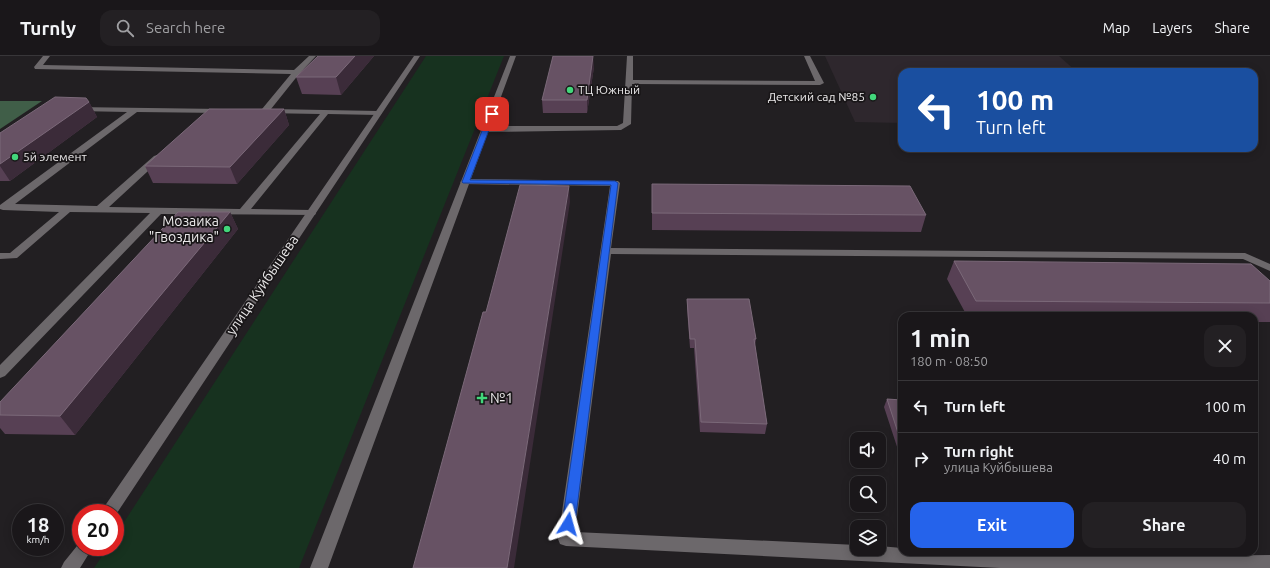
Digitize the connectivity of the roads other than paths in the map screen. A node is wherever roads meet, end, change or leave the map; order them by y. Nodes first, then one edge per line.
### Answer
1 (47, 56) edge
2 (313, 56) edge
3 (417, 56) edge
4 (513, 56) edge
5 (630, 56) edge
6 (807, 56) edge
7 (296, 72) junction
8 (629, 82) junction
9 (66, 109) edge
10 (135, 110) junction
11 (210, 110) junction
12 (234, 111) edge
13 (326, 112) junction
14 (378, 112) junction
15 (198, 121) edge
16 (486, 128) junction
17 (163, 152) edge
18 (465, 182) junction
19 (3, 207) edge
20 (68, 209) junction
21 (99, 210) junction
22 (159, 210) junction
23 (243, 212) junction
24 (311, 213) junction
25 (606, 251) junction
26 (0, 256) edge
27 (1270, 268) edge
28 (0, 373) edge
29 (114, 504) edge
30 (79, 556) edge
31 (1270, 563) edge
32 (1100, 567) edge
33 (70, 568) edge
34 (320, 568) edge

1 - 7 street
2 - 7 street
3 - 14 street, улица Куйбышева
4 - 16 street
5 - 8 street
6 - 8 street
7 - 13 street
8 - 16 street
9 - 10 street
10 - 11 street
10 - 19 street
11 - 12 street
11 - 15 street
13 - 14 street
13 - 23 street
14 - 24 street, улица Куйбышева
16 - 18 street
17 - 21 street
18 - 25 street
18 - 34 street
19 - 20 street
20 - 21 street
20 - 26 street
21 - 22 street
22 - 23 street
22 - 28 street
23 - 24 street
24 - 29 street, улица Куйбышева
25 - 27 street
25 - 32 street
30 - 33 street
31 - 32 street

